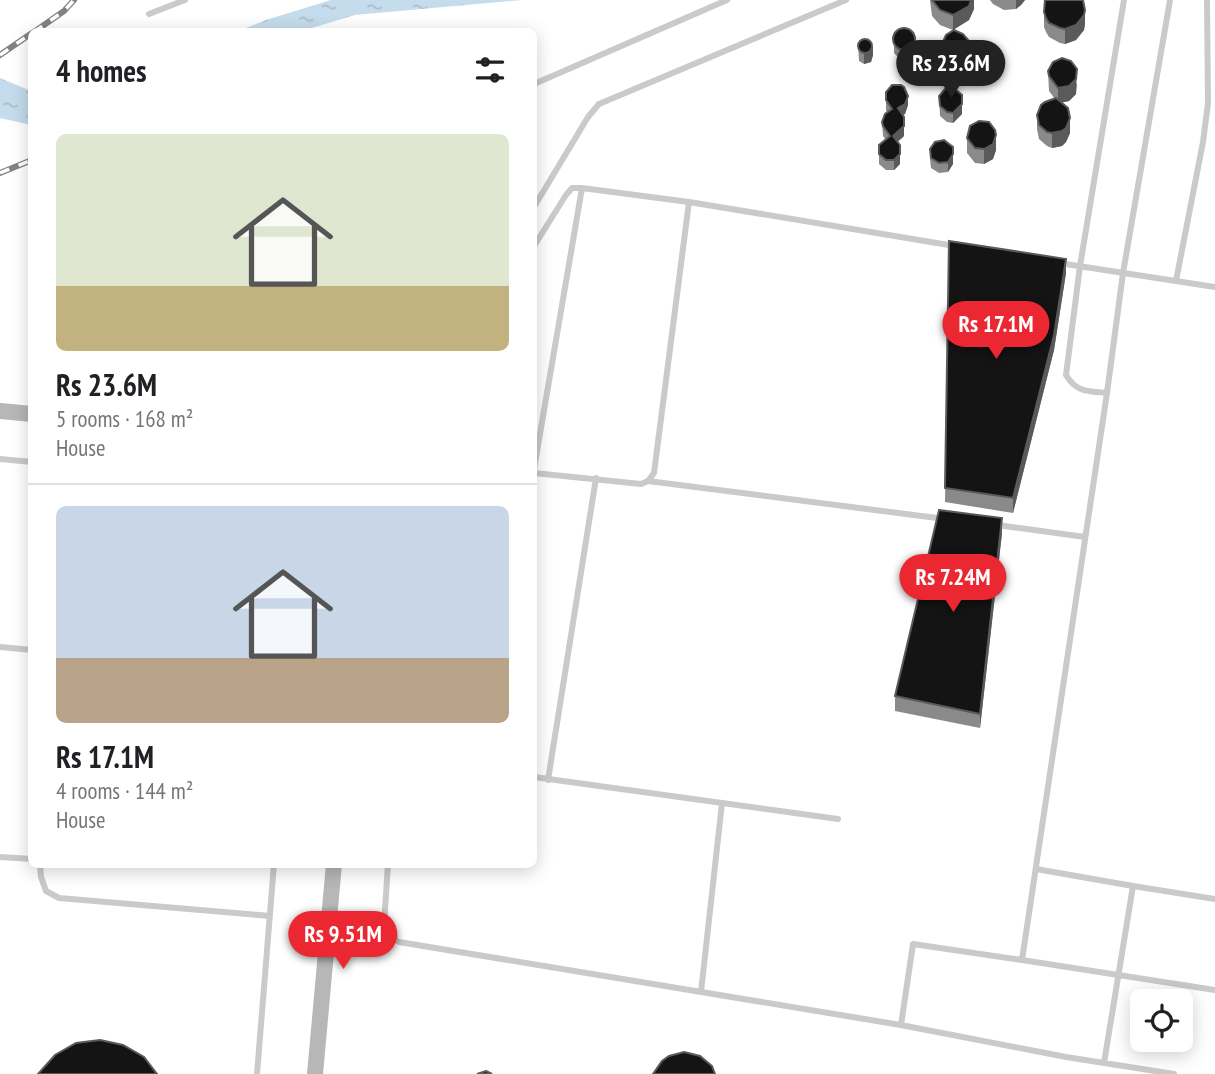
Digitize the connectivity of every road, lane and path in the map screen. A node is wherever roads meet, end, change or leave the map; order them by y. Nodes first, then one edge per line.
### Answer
1 (185, 0) edge
2 (727, 0) edge
3 (846, 0) edge
4 (1124, 0) edge
5 (1170, 0) edge
6 (1207, 0) edge
7 (149, 14) dead end
8 (537, 83) edge
9 (582, 188) junction
10 (537, 202) edge
11 (689, 202) junction
12 (537, 241) edge
13 (969, 248) edge
14 (1052, 262) edge
15 (1080, 266) junction
16 (1123, 273) junction
17 (1176, 281) junction
18 (1215, 287) edge
19 (1107, 393) junction
20 (0, 411) edge
21 (28, 414) edge
22 (537, 453) edge
23 (0, 459) edge
24 (28, 462) edge
25 (537, 471) edge
26 (596, 478) junction
27 (648, 481) junction
28 (949, 519) edge
29 (990, 524) edge
30 (1085, 537) junction
31 (0, 647) edge
32 (28, 650) edge
33 (537, 778) edge
34 (548, 780) junction
35 (722, 803) junction
36 (838, 819) dead end
37 (0, 857) edge
38 (28, 859) edge
39 (40, 868) edge
40 (274, 868) edge
41 (334, 868) edge
42 (388, 868) edge
43 (1036, 869) junction
44 (1133, 886) junction
45 (1215, 898) edge
46 (270, 916) junction
47 (328, 934) junction
48 (392, 938) junction
49 (1022, 960) junction
50 (1119, 974) junction
51 (1215, 990) edge
52 (701, 992) junction
53 (901, 1025) junction
54 (1104, 1063) junction
55 (257, 1074) edge
56 (315, 1074) edge
57 (1174, 1074) edge

1 - 7 lane
2 - 8 lane
3 - 10 lane
4 - 15 lane
5 - 16 lane
6 - 17 lane
9 - 11 lane
9 - 12 lane
9 - 22 lane
11 - 13 lane
11 - 27 lane
14 - 15 lane
15 - 16 lane
15 - 19 lane
16 - 17 lane
16 - 19 lane
17 - 18 lane
19 - 30 lane
20 - 21 street
23 - 24 lane
25 - 26 lane
26 - 27 lane
26 - 34 lane
27 - 28 lane
29 - 30 lane
30 - 43 lane
31 - 32 lane
33 - 34 lane
34 - 35 lane
35 - 36 lane
35 - 52 lane
37 - 38 lane
39 - 46 lane
40 - 46 lane
41 - 47 street
42 - 48 lane
43 - 44 lane
43 - 49 lane
44 - 45 lane
44 - 50 lane
46 - 55 lane
47 - 48 street
47 - 56 street
48 - 52 lane
49 - 50 lane
49 - 53 lane
50 - 51 lane
50 - 54 lane
52 - 53 lane
53 - 54 lane
54 - 57 lane

